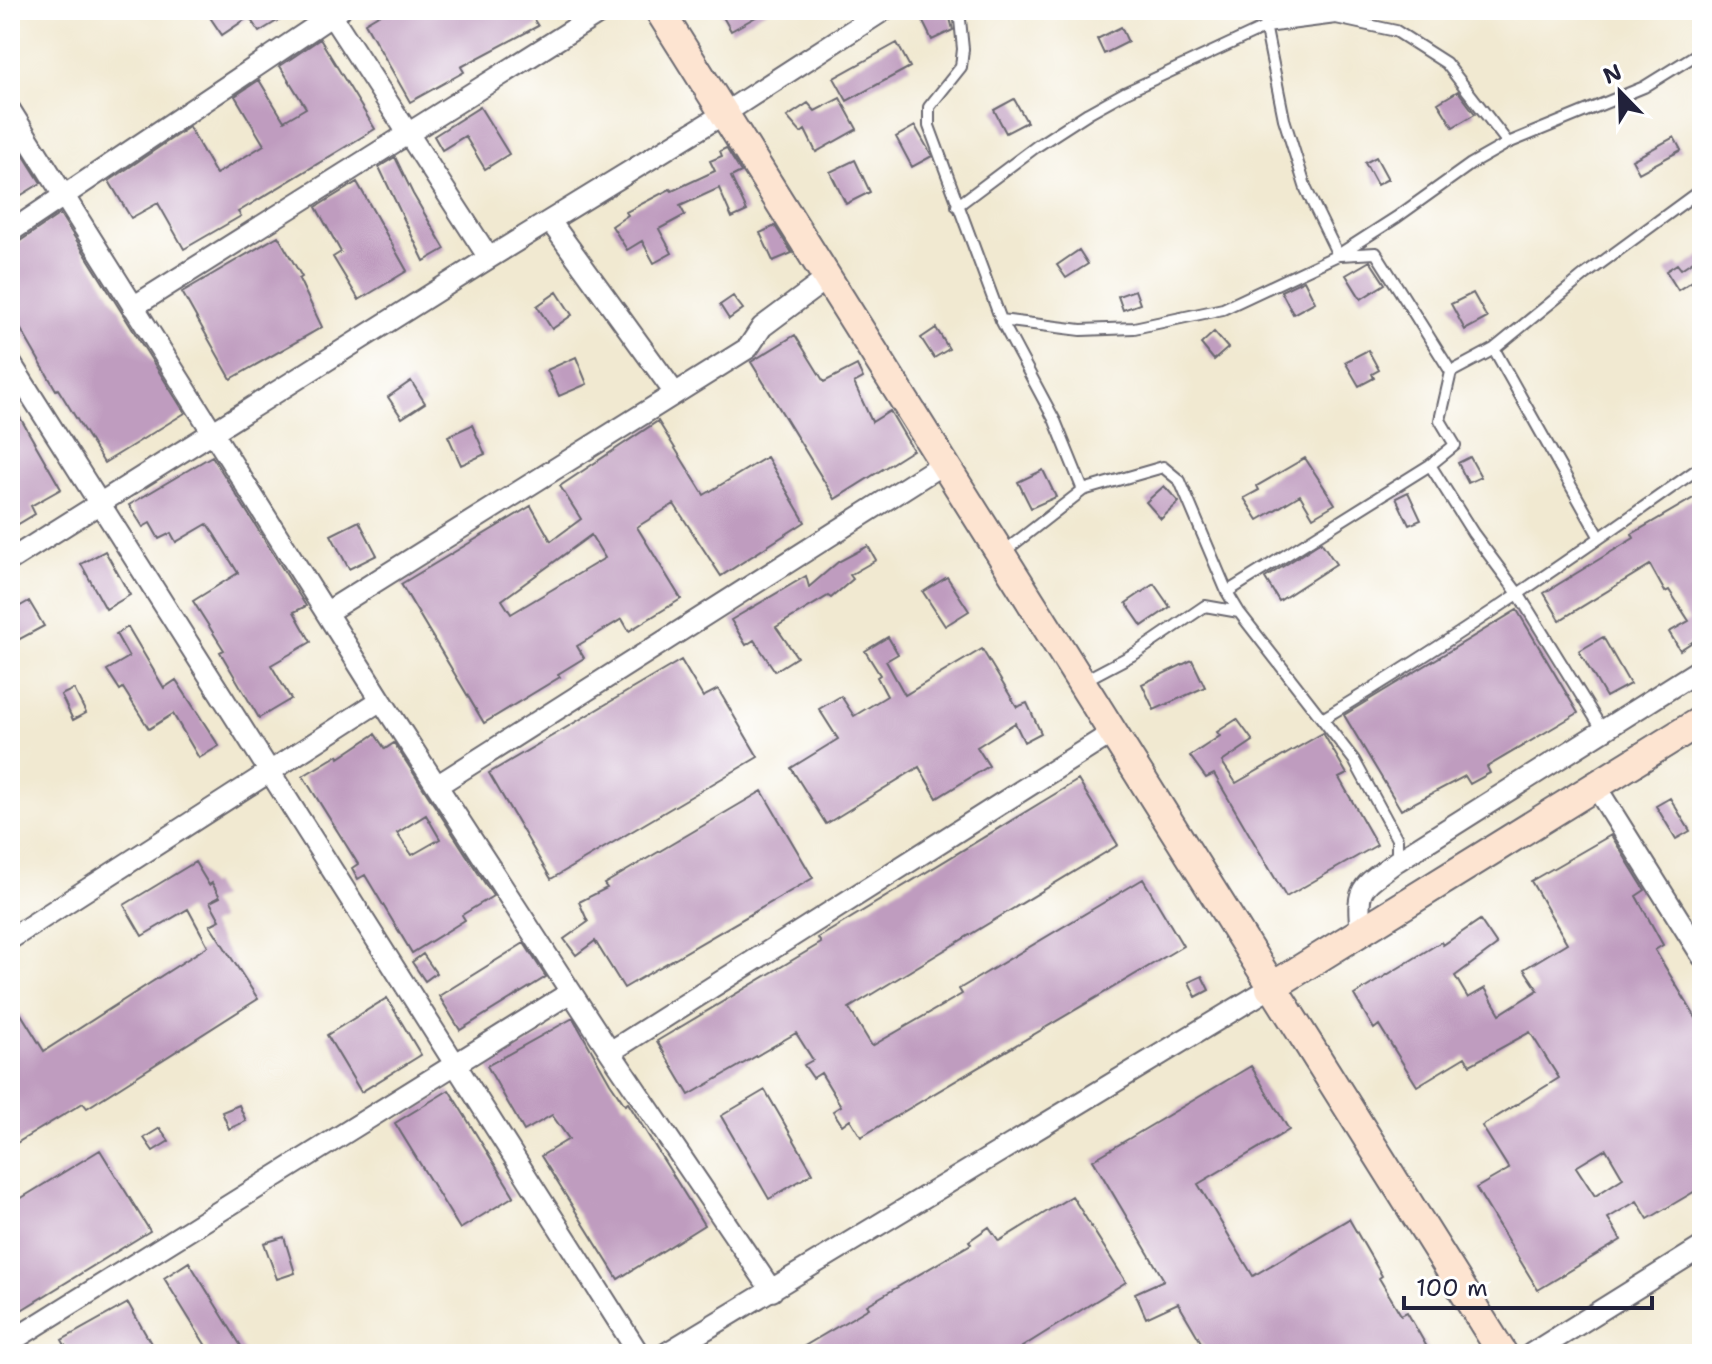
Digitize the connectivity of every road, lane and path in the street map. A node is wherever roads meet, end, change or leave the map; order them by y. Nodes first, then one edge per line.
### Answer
1 (604, 10) edge
2 (659, 10) edge
3 (884, 10) edge
4 (959, 10) edge
5 (1262, 10) edge
6 (1697, 10) edge
7 (333, 12) edge
8 (1702, 18) edge
9 (1266, 27) junction
10 (1702, 51) edge
11 (10, 110) edge
12 (725, 113) junction
13 (408, 132) junction
14 (1508, 143) junction
15 (1702, 189) edge
16 (65, 196) junction
17 (957, 206) junction
18 (550, 221) junction
19 (10, 232) edge
20 (1338, 255) junction
21 (489, 258) junction
22 (829, 277) junction
23 (133, 307) junction
24 (1001, 320) junction
25 (1494, 349) junction
26 (1451, 372) junction
27 (14, 375) edge
28 (674, 392) junction
29 (212, 434) junction
30 (944, 463) junction
31 (1430, 465) junction
32 (1702, 466) edge
33 (1083, 490) junction
34 (100, 504) junction
35 (1599, 536) junction
36 (1001, 554) junction
37 (10, 560) edge
38 (1227, 592) junction
39 (1519, 595) junction
40 (327, 612) junction
41 (1239, 612) junction
42 (1702, 668) edge
43 (1080, 683) junction
44 (381, 700) junction
45 (1324, 718) junction
46 (1702, 720) edge
47 (1602, 729) junction
48 (1112, 733) junction
49 (270, 772) junction
50 (438, 785) junction
51 (1596, 787) junction
52 (1397, 861) junction
53 (1361, 933) junction
54 (10, 939) edge
55 (1702, 956) edge
56 (1270, 988) junction
57 (571, 992) junction
58 (610, 1052) junction
59 (455, 1063) junction
60 (1702, 1247) edge
61 (772, 1291) junction
62 (10, 1342) edge
63 (639, 1354) edge
64 (665, 1354) edge
65 (1503, 1354) edge
66 (1531, 1354) edge

1 - 13 street
2 - 12 street
3 - 12 street
4 - 17 lane
5 - 9 lane
6 - 8 street
7 - 13 street
7 - 16 street
9 - 14 lane
9 - 17 lane
9 - 20 lane
10 - 14 lane
11 - 16 street
12 - 18 street
12 - 22 street
13 - 21 street
13 - 23 street
14 - 20 lane
15 - 25 lane
16 - 19 street
16 - 23 street
17 - 24 lane
18 - 21 street
18 - 28 street
20 - 24 lane
20 - 26 lane
21 - 29 street
22 - 28 street
22 - 30 street
23 - 29 street
24 - 33 lane
25 - 26 lane
25 - 35 lane
26 - 31 lane
27 - 34 street
28 - 40 street
29 - 34 street
29 - 40 street
30 - 36 street
30 - 50 street
31 - 38 lane
31 - 39 lane
32 - 35 lane
33 - 36 lane
33 - 38 lane
34 - 37 street
34 - 49 street
35 - 39 lane
36 - 43 street
38 - 41 lane
39 - 45 lane
39 - 47 lane
40 - 44 street
41 - 43 lane
41 - 45 lane
42 - 47 street
43 - 48 street
44 - 49 street
44 - 50 street
45 - 52 lane
46 - 51 street
47 - 52 street
48 - 56 street
48 - 58 street
49 - 54 street
49 - 59 street
50 - 57 street
51 - 53 street
51 - 55 street
52 - 53 street
53 - 56 street
56 - 61 street
56 - 65 street
57 - 58 street
57 - 59 street
58 - 61 street
59 - 62 street
59 - 63 street
60 - 66 street
61 - 64 street

